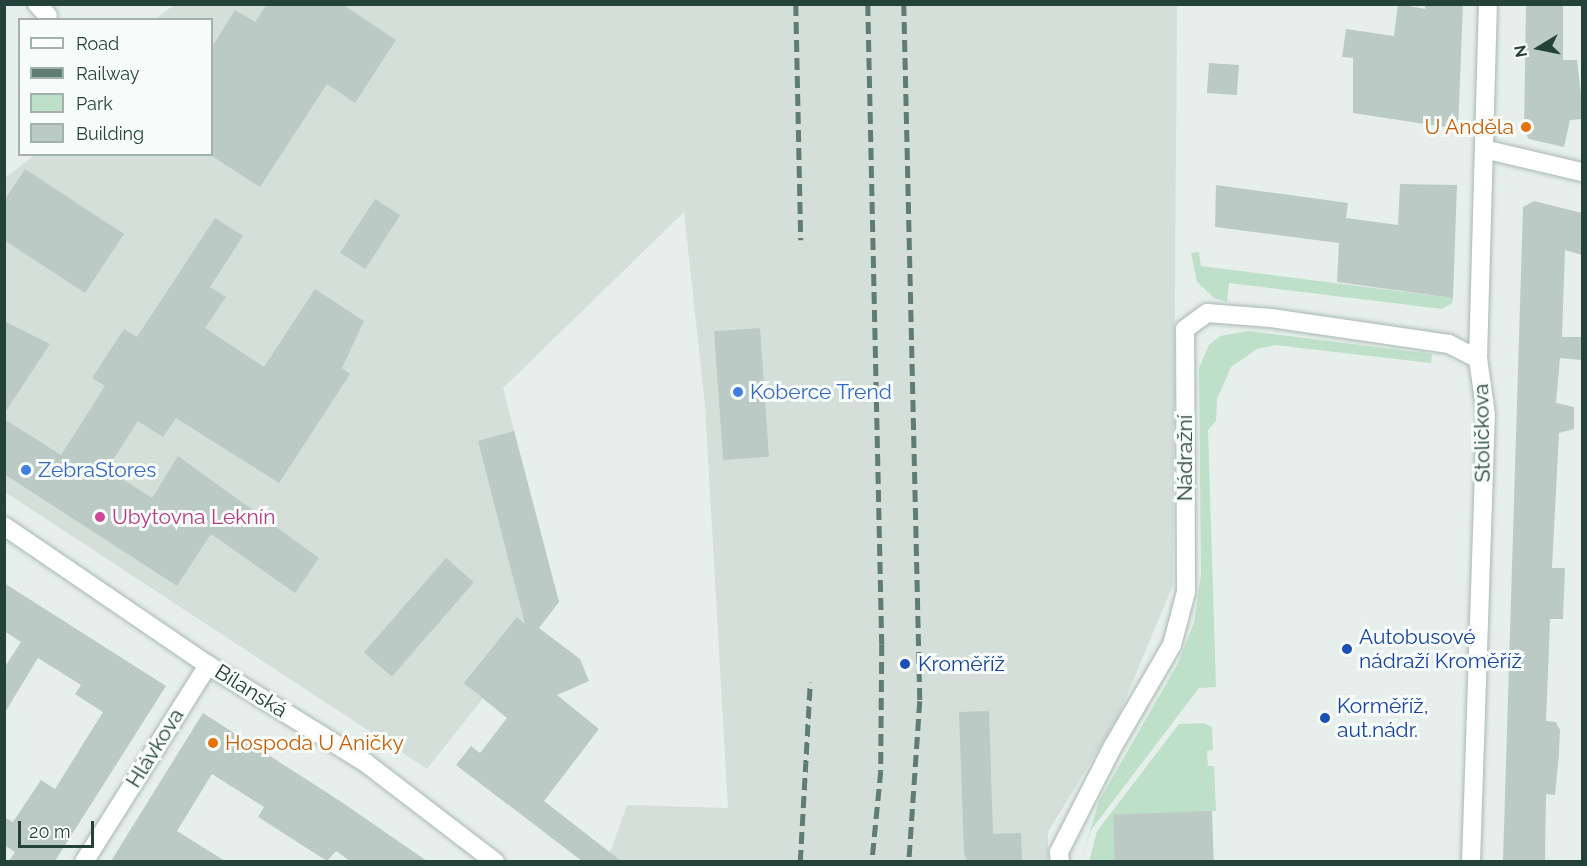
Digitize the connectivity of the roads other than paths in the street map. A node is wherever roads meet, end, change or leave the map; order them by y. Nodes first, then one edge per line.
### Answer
1 (1488, 4) edge
2 (1488, 150) junction
3 (1582, 172) edge
4 (1478, 359) junction
5 (4, 526) edge
6 (208, 665) junction
7 (84, 861) edge
8 (495, 861) edge
9 (1060, 861) edge
10 (1471, 861) edge

1 - 2 street, Stoličkova
2 - 3 street
2 - 4 street, Stoličkova
4 - 9 street, Nádražní
4 - 10 street, Stoličkova
5 - 6 street, Bílanská
6 - 7 street, Hlávkova
6 - 8 street, Bílanská

